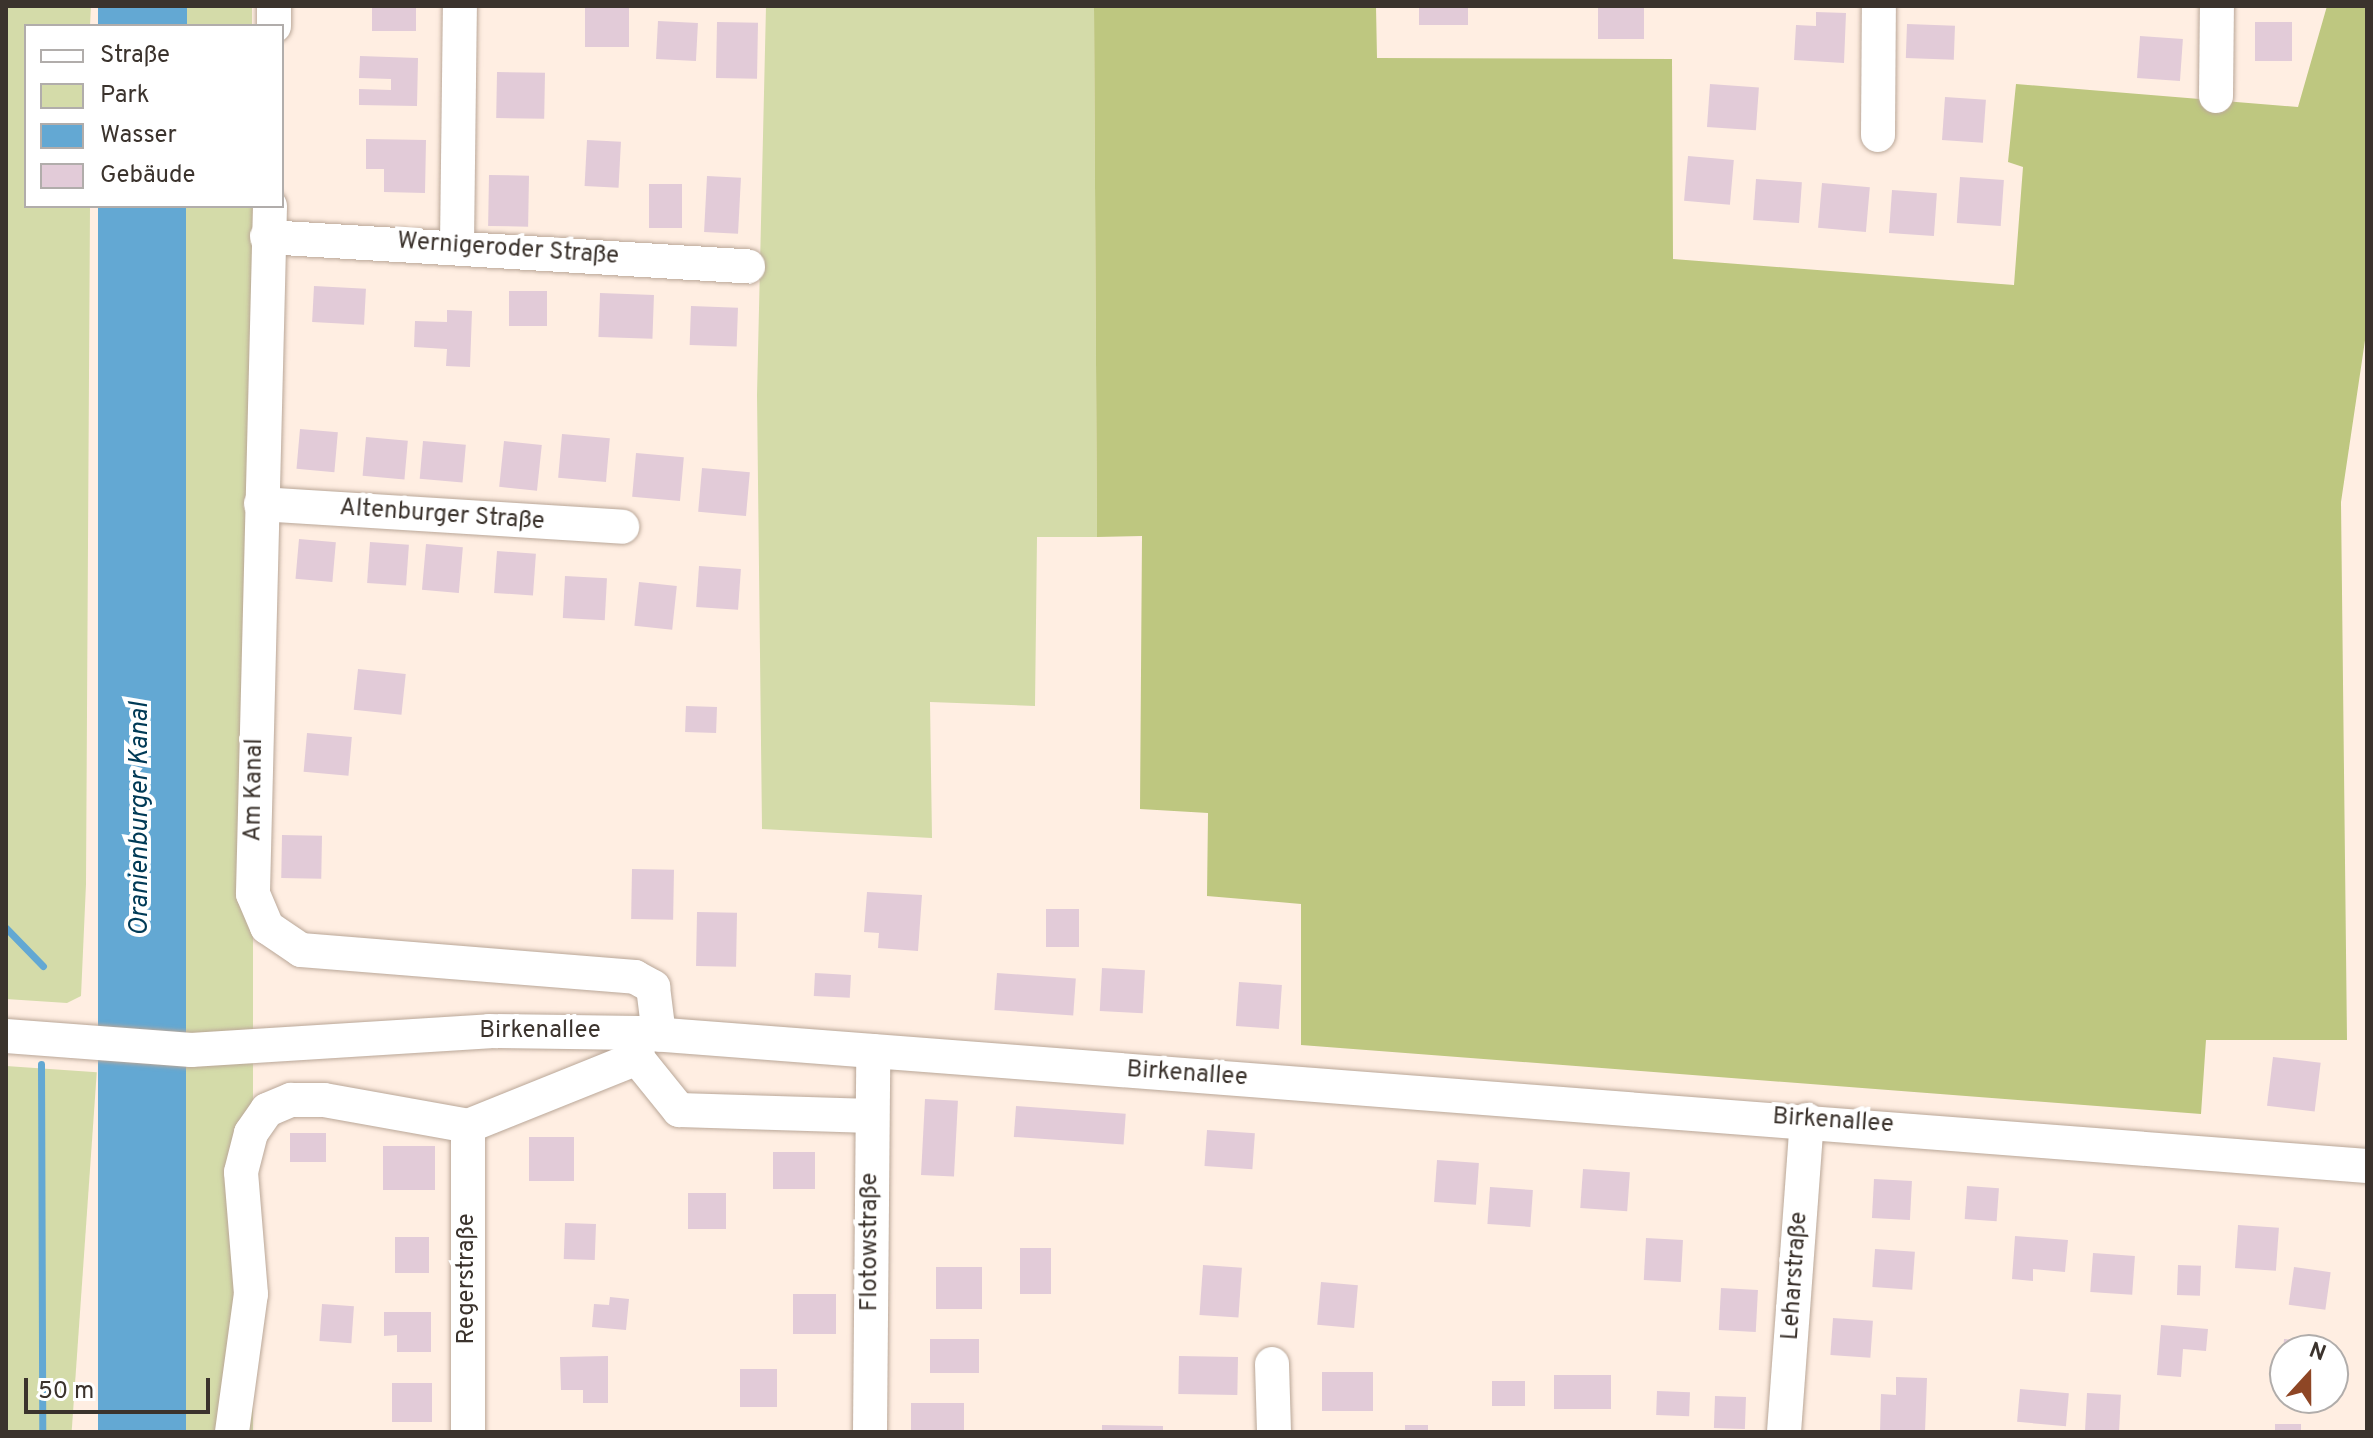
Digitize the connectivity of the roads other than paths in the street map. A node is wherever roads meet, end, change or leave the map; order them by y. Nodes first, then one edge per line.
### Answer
1 (460, 6) edge
2 (1879, 6) edge
3 (2217, 6) edge
4 (2216, 96) dead end
5 (1878, 135) dead end
6 (268, 221) edge
7 (457, 244) junction
8 (748, 266) dead end
9 (261, 504) junction
10 (622, 527) dead end
11 (6, 1036) edge
12 (645, 1042) junction
13 (873, 1051) junction
14 (872, 1116) junction
15 (1807, 1120) junction
16 (468, 1126) junction
17 (2367, 1166) edge
18 (1272, 1364) dead end
19 (232, 1432) edge
20 (468, 1432) edge
21 (870, 1432) edge
22 (1274, 1432) edge
23 (1784, 1432) edge

1 - 7 street
2 - 5 street
3 - 4 street
6 - 7 street, Wernigeroder Straße
6 - 9 street, Am Kanal
7 - 8 street, Wernigeroder Straße
9 - 10 street, Altenburger Straße
9 - 12 street, Am Kanal
11 - 12 street, Birkenallee
12 - 13 street, Birkenallee
12 - 14 street
12 - 16 street
13 - 14 street, Flotowstraße
13 - 15 street, Birkenallee
14 - 21 street, Flotowstraße
15 - 17 street, Birkenallee
15 - 23 street, Leharstraße
16 - 19 street
16 - 20 street, Regerstraße
18 - 22 street

